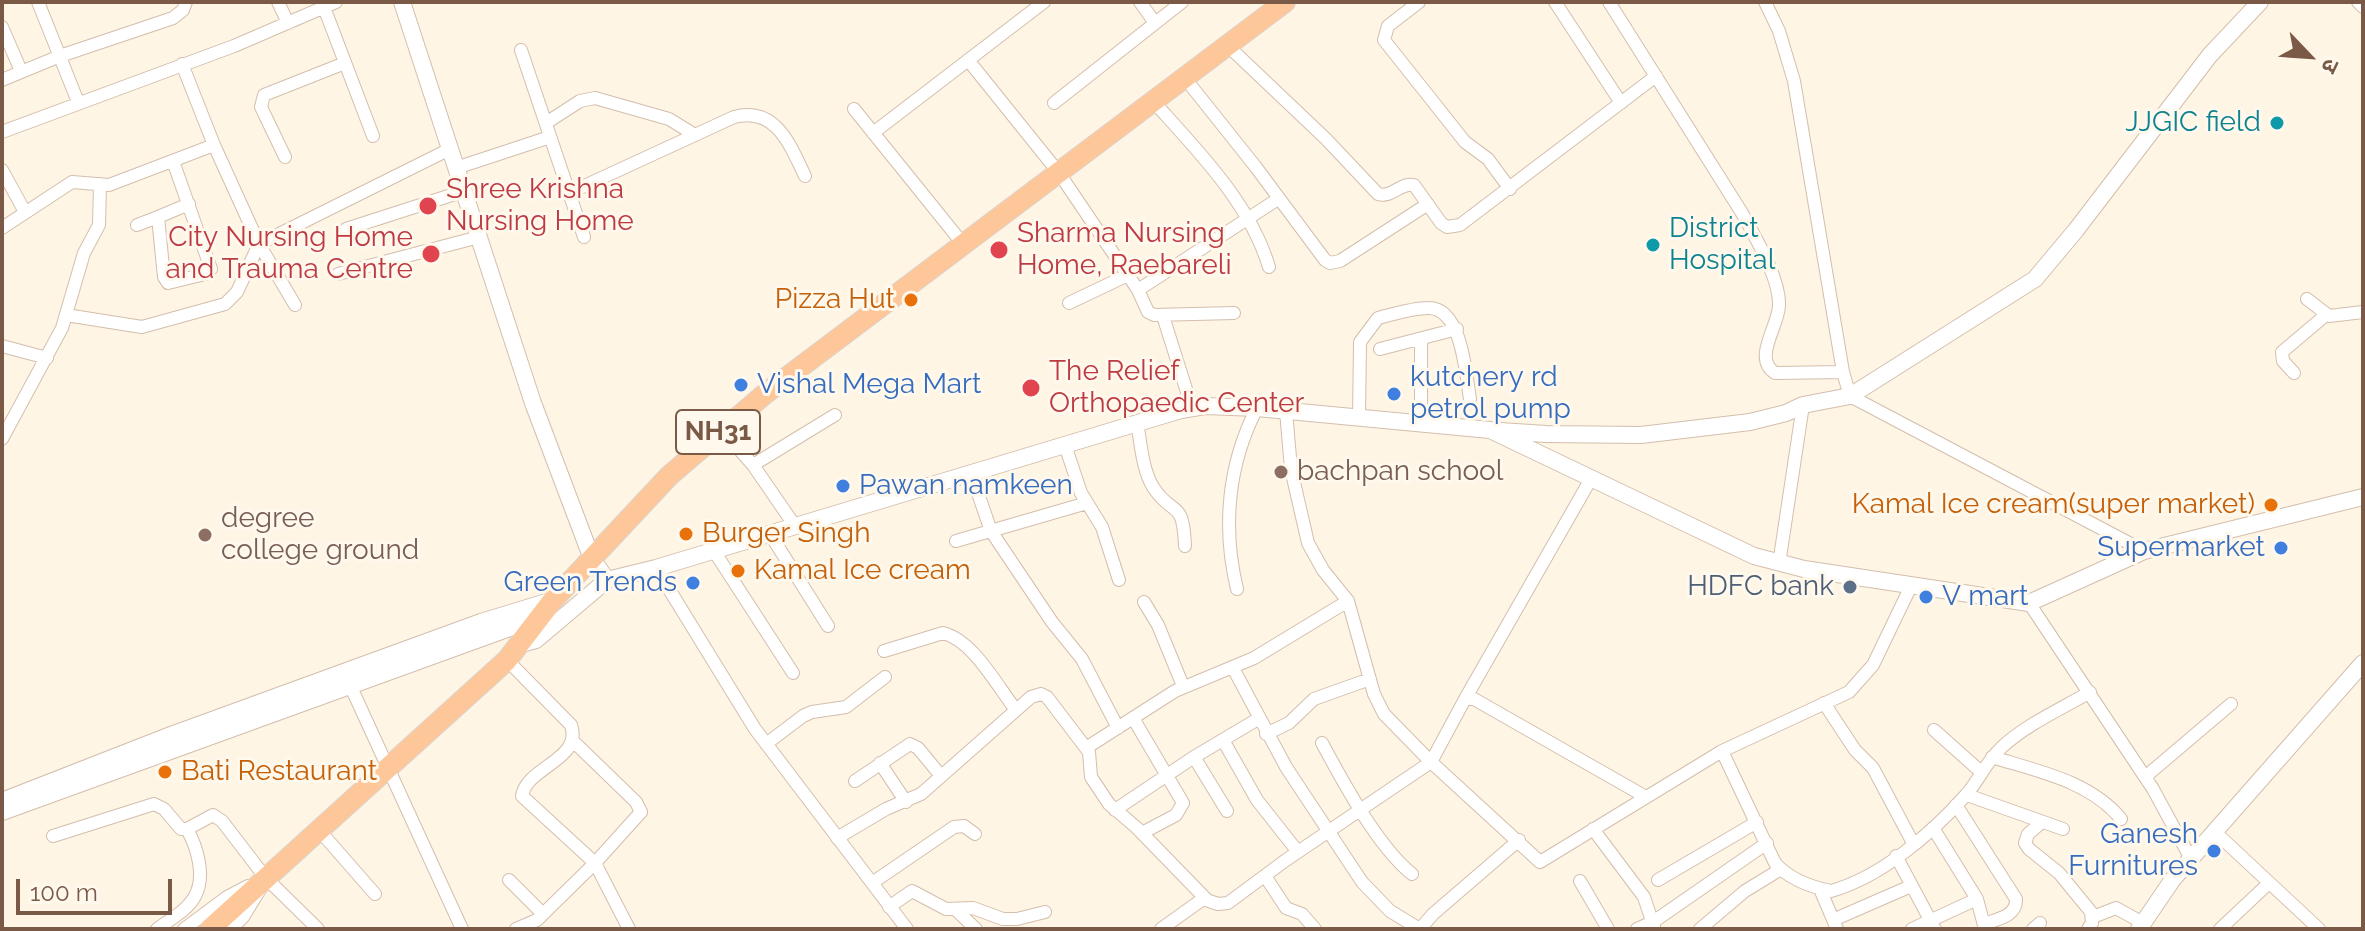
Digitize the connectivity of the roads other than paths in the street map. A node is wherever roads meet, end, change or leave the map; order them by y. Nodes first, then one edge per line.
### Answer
1 (38, 2) edge
2 (186, 2) edge
3 (278, 2) edge
4 (336, 2) edge
5 (402, 2) edge
6 (1044, 2) edge
7 (1140, 2) edge
8 (1182, 2) edge
9 (1419, 2) edge
10 (1555, 2) edge
11 (1609, 2) edge
12 (1765, 2) edge
13 (2260, 2) edge
14 (2358, 2) edge
15 (1279, 4) edge
16 (322, 5) edge
17 (2363, 7) edge
18 (288, 23) junction
19 (1155, 23) junction
20 (2, 27) edge
21 (1227, 45) junction
22 (521, 50) dead end
23 (60, 56) junction
24 (968, 60) junction
25 (345, 63) junction
26 (182, 64) junction
27 (21, 71) junction
28 (1656, 76) junction
29 (1184, 77) junction
30 (2, 80) edge
31 (1153, 101) junction
32 (78, 102) junction
33 (1054, 103) dead end
34 (1621, 103) junction
35 (854, 109) dead end
36 (546, 123) junction
37 (2, 132) edge
38 (873, 133) junction
39 (695, 135) junction
40 (373, 136) dead end
41 (550, 137) junction
42 (214, 145) junction
43 (450, 149) junction
44 (285, 157) dead end
45 (173, 161) junction
46 (456, 168) junction
47 (2, 170) edge
48 (1059, 173) junction
49 (805, 176) dead end
50 (100, 184) junction
51 (1510, 189) junction
52 (464, 191) junction
53 (569, 193) junction
54 (1278, 199) junction
55 (189, 204) junction
56 (1428, 204) junction
57 (25, 212) junction
58 (158, 217) junction
59 (1247, 219) junction
60 (137, 225) dead end
61 (2, 228) edge
62 (346, 229) dead end
63 (479, 237) junction
64 (584, 237) dead end
65 (259, 244) junction
66 (963, 244) junction
67 (1269, 267) dead end
68 (338, 274) dead end
69 (1128, 275) junction
70 (1138, 290) junction
71 (2307, 299) dead end
72 (1069, 303) dead end
73 (295, 305) dead end
74 (2362, 312) edge
75 (1234, 313) dead end
76 (2327, 314) junction
77 (66, 315) junction
78 (1163, 316) junction
79 (2363, 326) edge
80 (1457, 329) junction
81 (1421, 339) junction
82 (2, 346) edge
83 (1380, 349) dead end
84 (47, 358) junction
85 (1843, 372) junction
86 (2294, 373) dead end
87 (1850, 396) junction
88 (1470, 399) dead end
89 (1803, 405) junction
90 (1192, 408) junction
91 (1257, 408) junction
92 (1286, 411) junction
93 (835, 415) dead end
94 (1359, 418) junction
95 (1137, 423) junction
96 (1421, 423) junction
97 (722, 430) junction
98 (1490, 430) junction
99 (2, 439) edge
100 (1065, 445) junction
101 (753, 465) junction
102 (971, 473) junction
103 (1592, 477) junction
104 (2363, 497) edge
105 (1087, 503) junction
106 (795, 526) junction
107 (991, 531) junction
108 (770, 534) junction
109 (956, 541) dead end
110 (1185, 546) dead end
111 (714, 551) junction
112 (2144, 551) junction
113 (592, 559) junction
114 (1779, 564) junction
115 (656, 568) junction
116 (607, 580) junction
117 (1119, 580) dead end
118 (1911, 586) junction
119 (1237, 589) dead end
120 (1348, 601) junction
121 (1144, 602) dead end
122 (2029, 603) junction
123 (547, 608) junction
124 (828, 626) dead end
125 (884, 651) dead end
126 (514, 652) junction
127 (2363, 663) edge
128 (1233, 668) junction
129 (793, 673) dead end
130 (885, 677) dead end
131 (1370, 679) junction
132 (350, 685) junction
133 (1183, 686) junction
134 (2090, 692) junction
135 (1465, 699) junction
136 (1824, 703) junction
137 (2231, 704) dead end
138 (1016, 710) junction
139 (1133, 718) junction
140 (1258, 719) junction
141 (1118, 728) junction
142 (1934, 730) dead end
143 (1266, 734) junction
144 (1223, 740) junction
145 (573, 741) junction
146 (1322, 743) dead end
147 (766, 744) junction
148 (1086, 748) junction
149 (1722, 751) junction
150 (1194, 757) junction
151 (1992, 757) junction
152 (1431, 762) junction
153 (880, 763) junction
154 (387, 767) junction
155 (1980, 771) junction
156 (1168, 775) junction
157 (941, 776) junction
158 (2145, 777) junction
159 (855, 781) dead end
160 (1967, 795) junction
161 (1646, 797) junction
162 (2, 801) edge
163 (906, 802) junction
164 (1956, 805) junction
165 (1361, 809) junction
166 (1115, 810) junction
167 (1227, 811) dead end
168 (2, 812) edge
169 (2121, 819) dead end
170 (1757, 822) junction
171 (2042, 822) junction
172 (1933, 828) junction
173 (187, 829) junction
174 (1593, 829) junction
175 (2063, 829) dead end
176 (319, 830) junction
177 (1327, 832) junction
178 (2215, 832) junction
179 (1142, 833) junction
180 (975, 834) dead end
181 (53, 836) dead end
182 (837, 838) junction
183 (1519, 840) junction
184 (1767, 843) junction
185 (1913, 843) junction
186 (1298, 852) junction
187 (1896, 856) junction
188 (2191, 859) junction
189 (595, 863) junction
190 (1781, 869) junction
191 (1412, 874) dead end
192 (1265, 876) junction
193 (265, 877) junction
194 (509, 880) dead end
195 (1658, 880) dead end
196 (1580, 881) dead end
197 (872, 883) junction
198 (2269, 883) junction
199 (1911, 886) junction
200 (1820, 889) junction
201 (375, 894) dead end
202 (1206, 899) junction
203 (1977, 899) junction
204 (889, 907) junction
205 (955, 909) junction
206 (1045, 912) dead end
207 (543, 914) junction
208 (1174, 919) junction
209 (2091, 923) edge
210 (1933, 924) edge
211 (1653, 925) edge
212 (1835, 925) edge
213 (2141, 926) edge
214 (2310, 926) edge
215 (1985, 927) edge
216 (1419, 928) edge
217 (157, 929) edge
218 (184, 929) edge
219 (210, 929) edge
220 (231, 929) edge
221 (318, 929) edge
222 (462, 929) edge
223 (516, 929) edge
224 (629, 929) edge
225 (907, 929) edge
226 (976, 929) edge
227 (1161, 929) edge
228 (1186, 929) edge
229 (1315, 929) edge
230 (1608, 929) edge
231 (1637, 929) edge
232 (1700, 929) edge
233 (1912, 929) edge
234 (2220, 929) edge

1 - 23 street
2 - 23 street
3 - 18 street
4 - 16 street
5 - 43 street
6 - 24 street
7 - 19 street
8 - 19 street
9 - 51 street
10 - 34 street
11 - 28 street
12 - 85 street
13 - 87 street
14 - 17 street
15 - 21 highway, NH31
16 - 18 street
16 - 25 street
18 - 26 street
19 - 33 street
20 - 27 street
21 - 29 highway, NH31
21 - 56 street
22 - 36 street
23 - 27 street
23 - 32 street
24 - 38 street
24 - 48 street
25 - 40 street
25 - 44 street
26 - 32 street
26 - 42 street
27 - 30 street
28 - 34 street
28 - 85 street
29 - 31 highway, NH31
29 - 54 street
31 - 48 highway, NH31
31 - 59 street
32 - 37 street
34 - 51 street
35 - 38 street
36 - 39 street
36 - 41 street
38 - 66 street
39 - 49 street
39 - 53 street
41 - 46 street
41 - 53 street
42 - 45 street
42 - 65 street
43 - 46 street
43 - 65 street
45 - 50 street
45 - 55 street
46 - 52 street
47 - 57 street
48 - 66 highway, NH31
48 - 69 street
50 - 57 street
50 - 77 street
51 - 56 street
52 - 62 street
52 - 63 street
53 - 64 street
54 - 56 street
54 - 59 street
55 - 58 street
55 - 58 street
57 - 61 street
58 - 60 street
59 - 67 street
59 - 70 street
63 - 68 street
63 - 113 street
65 - 73 street
65 - 77 street
66 - 97 highway, NH31
69 - 70 street
69 - 72 street
70 - 78 street
71 - 76 street
74 - 76 street
74 - 79 street
75 - 78 street
76 - 86 street
77 - 84 street
78 - 90 street
80 - 81 street
80 - 88 street
80 - 94 street
81 - 83 street
81 - 96 street
82 - 84 street
84 - 99 street
85 - 87 street
87 - 89 street
87 - 112 street
89 - 98 street
89 - 114 street
90 - 91 street
90 - 95 street
91 - 92 street
91 - 119 street
92 - 94 street
92 - 120 street
93 - 101 street
94 - 96 street
95 - 100 street
95 - 110 street
96 - 98 street
97 - 101 street
97 - 113 highway, NH31
98 - 103 street
100 - 102 street
100 - 105 street
101 - 106 street
102 - 106 street
102 - 107 street
103 - 114 street
103 - 135 street
104 - 112 street
105 - 107 street
105 - 117 street
106 - 108 street
107 - 109 street
107 - 141 street
108 - 111 street
108 - 124 street
111 - 115 street
111 - 129 street
112 - 122 street
113 - 116 street
113 - 123 highway, NH31
114 - 118 street
115 - 116 street
115 - 147 street
116 - 126 street
118 - 122 street
118 - 136 street
120 - 128 street
120 - 131 street
121 - 133 street
122 - 134 street
123 - 126 highway, NH31
123 - 132 street
123 - 162 street
125 - 138 street
126 - 145 street
126 - 154 highway, NH31
127 - 178 street
128 - 133 street
128 - 140 street
130 - 147 street
131 - 143 street
131 - 152 street
132 - 154 street
132 - 168 street
133 - 139 street
134 - 151 street
134 - 158 street
135 - 152 street
135 - 161 street
136 - 149 street
136 - 185 street
137 - 158 street
138 - 148 street
138 - 157 street
139 - 141 street
139 - 156 street
140 - 143 street
140 - 144 street
141 - 148 street
142 - 155 street
143 - 177 street
144 - 150 street
144 - 186 street
145 - 189 street
145 - 189 street
146 - 165 street
147 - 182 street
148 - 166 street
149 - 161 street
149 - 170 street
150 - 156 street
150 - 167 street
151 - 155 street
151 - 169 street
152 - 165 street
152 - 183 street
153 - 157 street
153 - 159 street
153 - 163 street
154 - 176 highway, NH31
154 - 222 street
155 - 160 street
156 - 166 street
156 - 179 street
157 - 163 street
158 - 188 street
160 - 164 street
160 - 171 street
161 - 174 street
163 - 182 street
164 - 172 street
164 - 215 street
165 - 177 street
165 - 191 street
166 - 179 street
170 - 184 street
170 - 195 street
171 - 175 street
171 - 209 street
172 - 185 street
172 - 203 street
173 - 181 street
173 - 193 street
173 - 217 street
174 - 183 street
174 - 211 street
176 - 193 highway, NH31
176 - 201 street
177 - 186 street
177 - 216 street
178 - 188 street
178 - 198 street
179 - 202 street
180 - 197 street
182 - 197 street
183 - 216 street
184 - 190 street
184 - 211 street
185 - 187 street
186 - 192 street
187 - 199 street
187 - 200 street
188 - 213 street
189 - 207 street
189 - 224 street
190 - 200 street
190 - 232 street
192 - 202 street
192 - 229 street
193 - 218 street
193 - 219 highway, NH31
193 - 220 street
193 - 221 street
194 - 207 street
196 - 230 street
197 - 204 street
198 - 214 street
198 - 234 street
199 - 210 street
199 - 212 street
200 - 212 street
202 - 208 street
203 - 210 street
203 - 215 street
204 - 205 street
204 - 225 street
205 - 206 street
205 - 226 street
207 - 223 street
208 - 227 street
208 - 228 street
209 - 213 street
210 - 233 street
211 - 231 street

